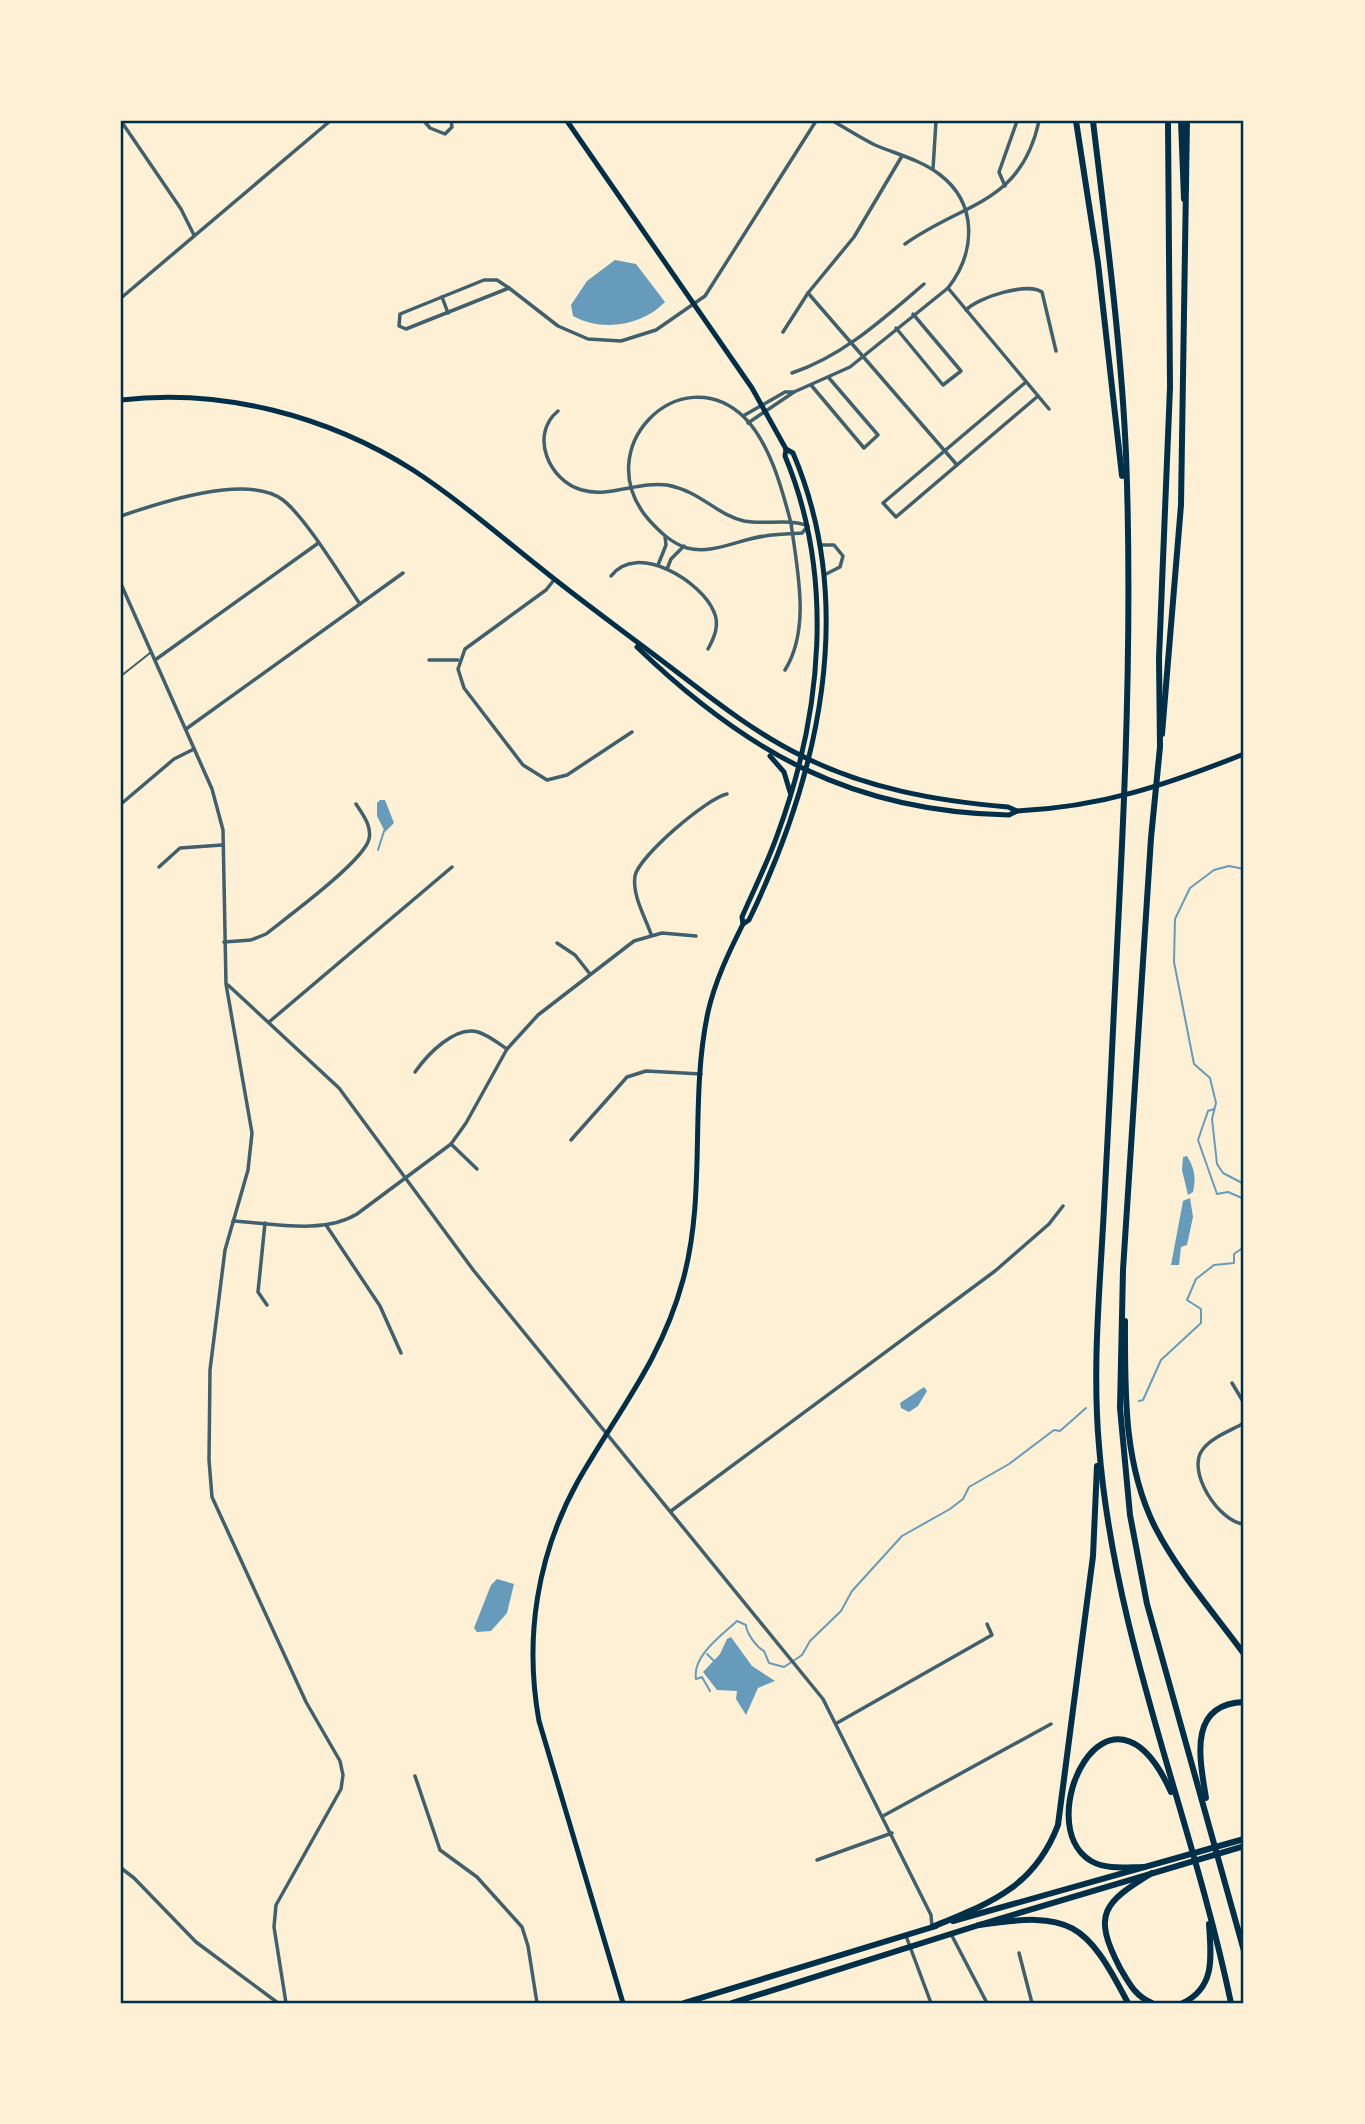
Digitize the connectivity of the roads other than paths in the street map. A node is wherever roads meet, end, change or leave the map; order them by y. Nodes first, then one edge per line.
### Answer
1 (121, 121) edge
2 (330, 121) edge
3 (424, 121) edge
4 (451, 121) edge
5 (567, 121) edge
6 (816, 121) edge
7 (833, 121) edge
8 (936, 121) edge
9 (1017, 121) edge
10 (1039, 121) edge
11 (1076, 121) edge
12 (1091, 121) edge
13 (1168, 121) edge
14 (1181, 121) edge
15 (1187, 121) edge
16 (902, 156) junction
17 (933, 169) junction
18 (1005, 186) junction
19 (966, 211) junction
20 (1186, 211) junction
21 (194, 235) junction
22 (905, 244) dead end
23 (924, 285) dead end
24 (509, 288) junction
25 (948, 288) junction
26 (808, 293) junction
27 (442, 297) junction
28 (121, 298) edge
29 (694, 304) junction
30 (966, 310) junction
31 (448, 313) junction
32 (913, 314) junction
33 (896, 328) junction
34 (783, 332) dead end
35 (853, 342) junction
36 (1056, 351) dead end
37 (864, 356) junction
38 (792, 373) dead end
39 (829, 378) junction
40 (1026, 382) junction
41 (811, 385) junction
42 (794, 392) junction
43 (1038, 396) junction
44 (121, 400) edge
45 (762, 404) junction
46 (1049, 408) dead end
47 (558, 411) dead end
48 (767, 412) junction
49 (743, 416) junction
50 (748, 423) junction
51 (786, 449) junction
52 (944, 450) junction
53 (957, 465) junction
54 (629, 488) junction
55 (1125, 490) junction
56 (121, 516) edge
57 (791, 523) junction
58 (763, 524) junction
59 (808, 526) junction
60 (793, 534) junction
61 (665, 536) junction
62 (764, 536) junction
63 (317, 544) junction
64 (820, 545) junction
65 (684, 546) junction
66 (658, 565) junction
67 (667, 569) junction
68 (403, 573) dead end
69 (824, 575) junction
70 (611, 576) dead end
71 (554, 580) junction
72 (121, 584) edge
73 (360, 604) junction
74 (625, 635) junction
75 (708, 649) dead end
76 (151, 652) junction
77 (155, 660) junction
78 (429, 660) dead end
79 (458, 660) junction
80 (785, 670) dead end
81 (121, 676) edge
82 (185, 729) junction
83 (632, 732) dead end
84 (1160, 747) junction
85 (763, 749) junction
86 (194, 750) junction
87 (1244, 754) edge
88 (802, 756) junction
89 (810, 760) junction
90 (799, 768) junction
91 (807, 772) junction
92 (727, 794) dead end
93 (790, 795) junction
94 (921, 796) junction
95 (121, 804) edge
96 (356, 804) dead end
97 (920, 807) junction
98 (1017, 811) junction
99 (223, 845) junction
100 (159, 867) dead end
101 (452, 867) dead end
102 (743, 924) junction
103 (651, 934) junction
104 (696, 936) dead end
105 (224, 942) junction
106 (557, 943) dead end
107 (590, 974) junction
108 (226, 984) junction
109 (269, 1022) junction
110 (507, 1049) junction
111 (415, 1072) dead end
112 (701, 1074) junction
113 (571, 1140) dead end
114 (451, 1144) junction
115 (477, 1169) dead end
116 (405, 1178) junction
117 (1063, 1206) dead end
118 (232, 1221) junction
119 (265, 1223) junction
120 (326, 1224) junction
121 (1125, 1245) junction
122 (267, 1305) dead end
123 (401, 1353) dead end
124 (1232, 1383) dead end
125 (1244, 1403) edge
126 (1244, 1423) edge
127 (607, 1434) junction
128 (1098, 1443) junction
129 (671, 1511) junction
130 (1244, 1524) edge
131 (986, 1624) dead end
132 (1244, 1654) edge
133 (1244, 1702) edge
134 (837, 1723) junction
135 (1051, 1724) dead end
136 (415, 1776) dead end
137 (883, 1816) junction
138 (1183, 1818) junction
139 (1209, 1821) junction
140 (892, 1833) junction
141 (1244, 1839) edge
142 (1230, 1846) junction
143 (1244, 1846) edge
144 (817, 1860) dead end
145 (1177, 1861) junction
146 (1144, 1867) junction
147 (121, 1868) edge
148 (1152, 1873) junction
149 (1232, 1903) junction
150 (1208, 1912) junction
151 (979, 1925) junction
152 (932, 1927) junction
153 (951, 1934) junction
154 (906, 1935) junction
155 (1244, 1935) edge
156 (910, 1947) junction
157 (1244, 1951) edge
158 (1019, 1953) dead end
159 (278, 2003) edge
160 (286, 2003) edge
161 (537, 2003) edge
162 (623, 2003) edge
163 (684, 2003) edge
164 (732, 2003) edge
165 (931, 2003) edge
166 (987, 2003) edge
167 (1032, 2003) edge
168 (1128, 2003) edge
169 (1152, 2003) edge
170 (1183, 2003) edge
171 (1231, 2003) edge

1 - 21 street
2 - 21 street
3 - 4 street
5 - 29 main road
6 - 29 street
7 - 16 street
8 - 17 street
9 - 18 street
10 - 18 street
11 - 55 highway
12 - 55 highway
13 - 84 highway
14 - 20 highway
15 - 20 highway
16 - 17 street
16 - 26 street
17 - 19 street
18 - 19 street
19 - 22 street
19 - 25 street
20 - 84 highway
21 - 28 street
23 - 35 street
24 - 27 street
24 - 29 street
24 - 31 street
25 - 30 street
25 - 32 street
26 - 34 street
26 - 35 street
27 - 31 street
27 - 31 street
29 - 45 main road
30 - 36 street
30 - 40 street
32 - 33 street
32 - 33 street
33 - 37 street
35 - 37 street
35 - 38 street
37 - 39 street
37 - 52 street
39 - 41 street
39 - 41 street
40 - 43 street
40 - 52 street
41 - 42 street
42 - 45 street
42 - 48 street
43 - 46 street
43 - 53 street
44 - 71 main road
45 - 48 main road
45 - 49 street
47 - 54 street
48 - 50 street
48 - 51 main road
49 - 50 street
49 - 54 street
50 - 57 street
51 - 59 main road
51 - 64 main road
52 - 53 street
52 - 53 street
54 - 58 street
54 - 61 street
55 - 128 highway
56 - 63 street
57 - 58 street
57 - 59 street
57 - 60 street
58 - 62 street
59 - 60 street
59 - 88 main road
60 - 62 street
60 - 80 street
61 - 65 street
61 - 66 street
62 - 65 street
63 - 73 street
63 - 77 street
64 - 69 main road
64 - 69 street
65 - 67 street
66 - 67 street
66 - 70 street
67 - 75 street
68 - 73 street
69 - 89 main road
71 - 74 main road
71 - 79 street
72 - 76 street
73 - 82 street
74 - 85 main road
74 - 88 main road
76 - 77 street
76 - 81 lane
77 - 82 street
78 - 79 street
79 - 83 street
82 - 86 street
84 - 121 highway
85 - 90 main road
85 - 93 main road
86 - 95 street
86 - 99 street
87 - 98 main road
88 - 89 main road
88 - 90 main road
89 - 91 main road
89 - 94 main road
90 - 91 main road
90 - 93 main road
91 - 97 main road
91 - 102 main road
92 - 103 street
93 - 102 main road
94 - 97 main road
94 - 98 main road
96 - 105 street
97 - 98 main road
99 - 100 street
99 - 105 street
101 - 109 street
102 - 112 main road
103 - 104 street
103 - 107 street
105 - 108 street
106 - 107 street
107 - 110 street
108 - 109 street
108 - 118 street
109 - 116 street
110 - 111 street
110 - 114 street
112 - 113 street
112 - 127 main road
114 - 115 street
114 - 116 street
116 - 120 street
116 - 127 street
117 - 129 street
118 - 119 street
118 - 160 street
119 - 120 street
119 - 122 street
120 - 123 street
121 - 132 highway
121 - 139 highway
124 - 125 street
126 - 130 street
127 - 129 street
127 - 162 main road
128 - 138 highway
128 - 152 highway
129 - 134 street
131 - 134 street
133 - 139 highway
134 - 137 street
135 - 137 street
136 - 161 street
137 - 140 street
138 - 146 highway
138 - 150 highway
139 - 149 highway
140 - 144 street
140 - 152 street
141 - 142 highway
142 - 143 highway
142 - 145 highway
145 - 146 highway
145 - 148 highway
146 - 152 highway
147 - 159 street
148 - 151 highway
148 - 169 highway
149 - 155 highway
149 - 157 highway
150 - 170 highway
150 - 171 highway
151 - 153 highway
151 - 168 highway
152 - 154 highway
153 - 156 highway
153 - 166 street
154 - 156 street
154 - 163 highway
156 - 164 highway
156 - 165 street
158 - 167 street

